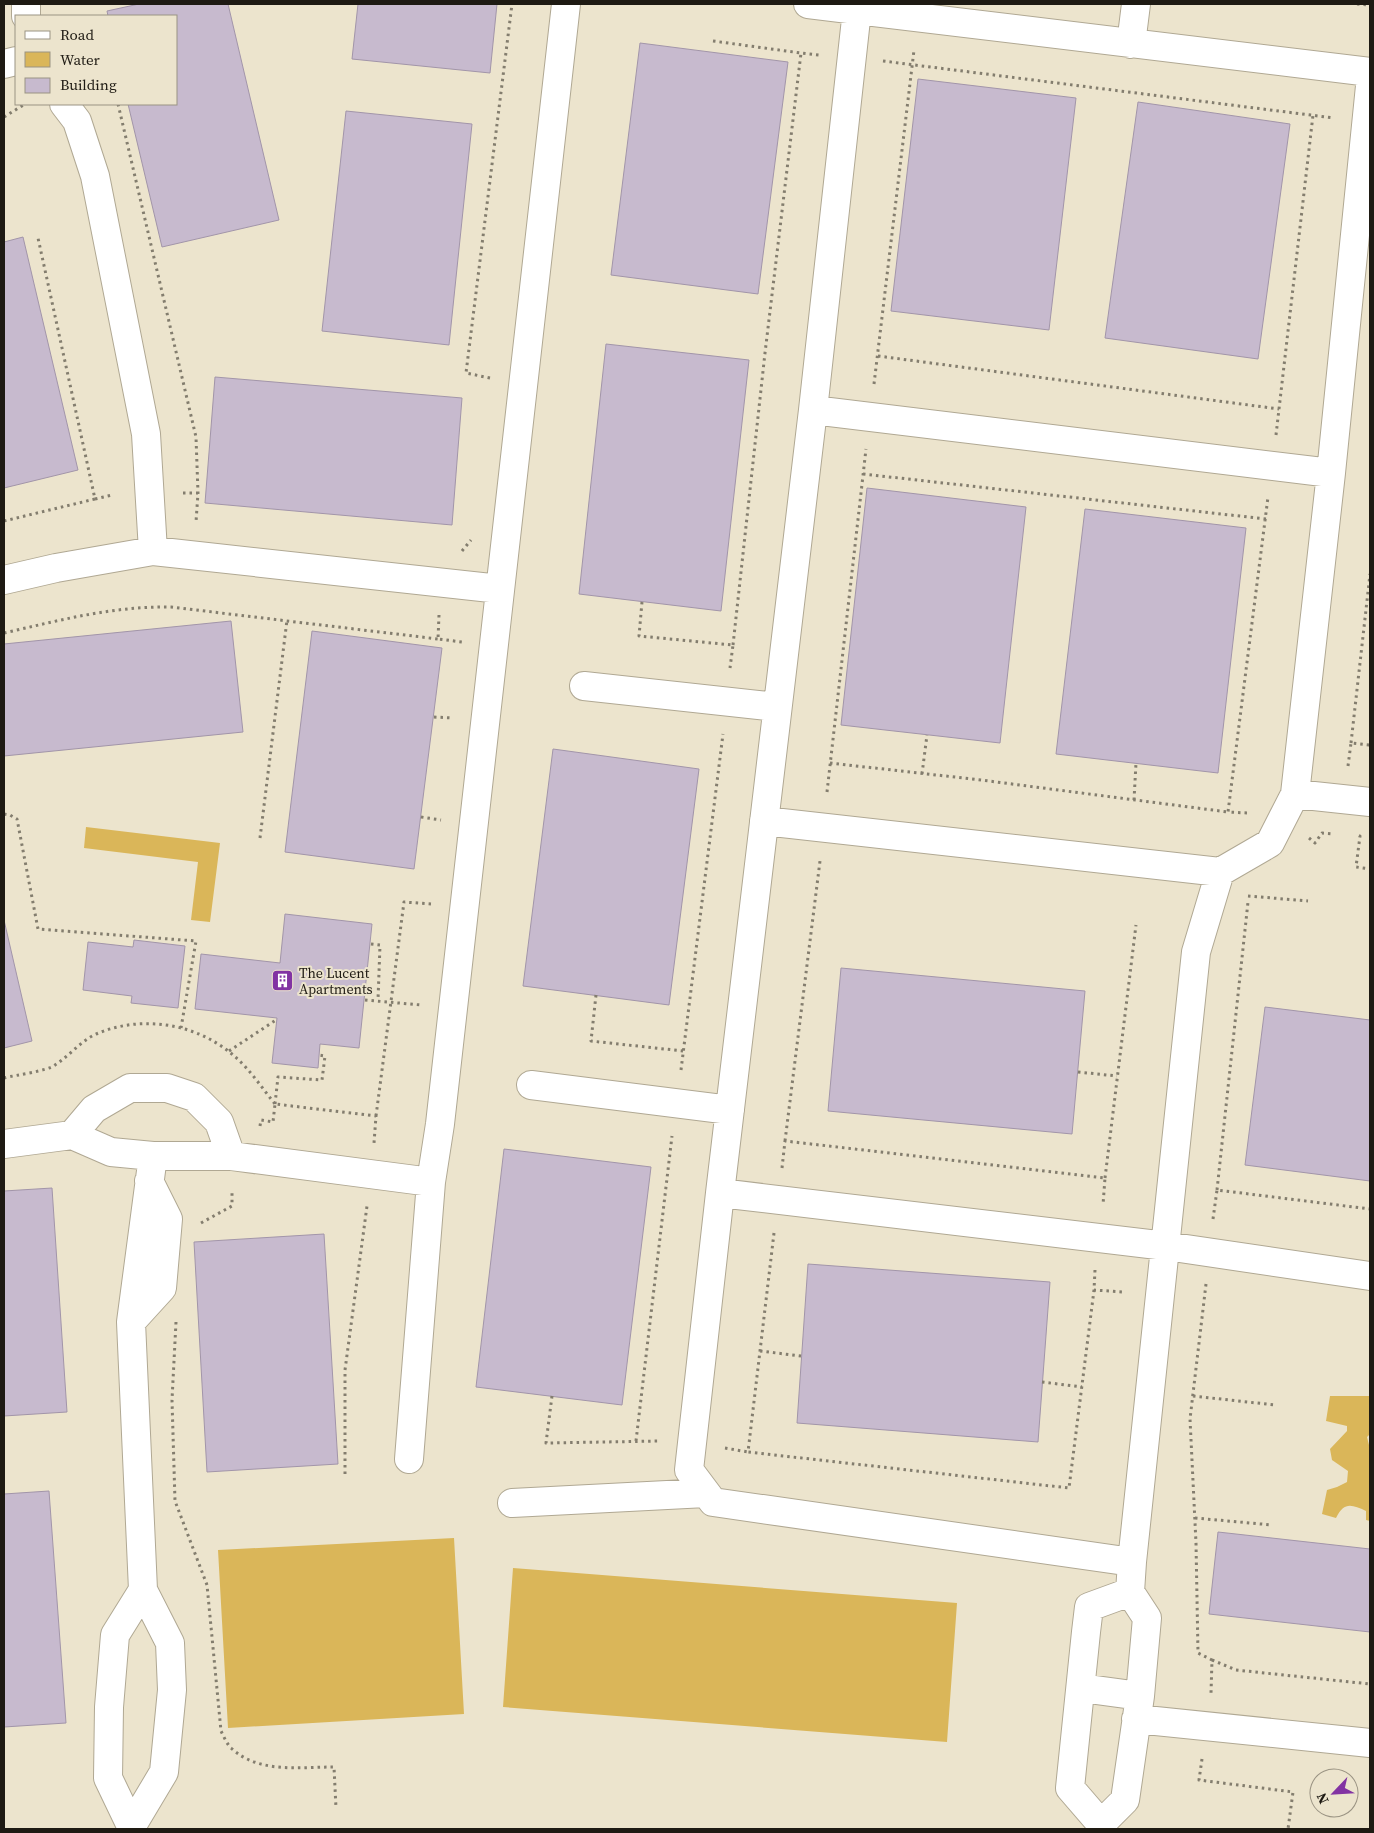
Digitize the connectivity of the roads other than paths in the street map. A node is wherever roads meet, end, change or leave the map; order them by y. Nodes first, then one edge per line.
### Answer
1 (566, 4) edge
2 (808, 4) edge
3 (1136, 4) edge
4 (857, 10) junction
5 (1131, 44) junction
6 (1370, 72) edge
7 (1370, 86) edge
8 (65, 105) edge
9 (813, 410) junction
10 (1331, 473) junction
11 (153, 551) junction
12 (4, 580) edge
13 (500, 590) junction
14 (584, 686) dead end
15 (777, 707) junction
16 (1295, 794) junction
17 (1370, 802) edge
18 (764, 821) junction
19 (1220, 872) junction
20 (531, 1085) dead end
21 (730, 1110) junction
22 (72, 1135) junction
23 (4, 1144) edge
24 (231, 1156) junction
25 (151, 1169) junction
26 (431, 1182) junction
27 (720, 1193) junction
28 (1166, 1246) junction
29 (1370, 1276) edge
30 (409, 1459) dead end
31 (706, 1493) junction
32 (512, 1503) dead end
33 (1132, 1562) junction
34 (143, 1590) junction
35 (1130, 1592) junction
36 (1081, 1688) junction
37 (1138, 1708) junction
38 (1370, 1743) edge
39 (1100, 1827) edge
40 (130, 1828) edge

1 - 13 lane
2 - 4 lane
3 - 5 lane
4 - 5 lane
4 - 9 lane
5 - 6 lane
7 - 10 lane
8 - 11 lane
9 - 10 lane
9 - 15 lane
10 - 16 lane
11 - 12 lane
11 - 13 lane
13 - 26 lane
14 - 15 lane
15 - 18 lane
16 - 17 lane
16 - 19 lane
18 - 19 lane
18 - 21 lane
19 - 28 lane
20 - 21 lane
21 - 27 lane
22 - 23 lane
22 - 24 lane
22 - 25 lane
24 - 25 lane
24 - 26 lane
25 - 34 lane
26 - 30 lane
27 - 28 lane
27 - 31 lane
28 - 29 lane
28 - 33 lane
31 - 32 lane
31 - 33 lane
33 - 35 lane
34 - 40 lane
34 - 40 lane
35 - 36 lane
35 - 37 lane
36 - 37 lane
36 - 39 lane
37 - 38 lane
37 - 39 lane

